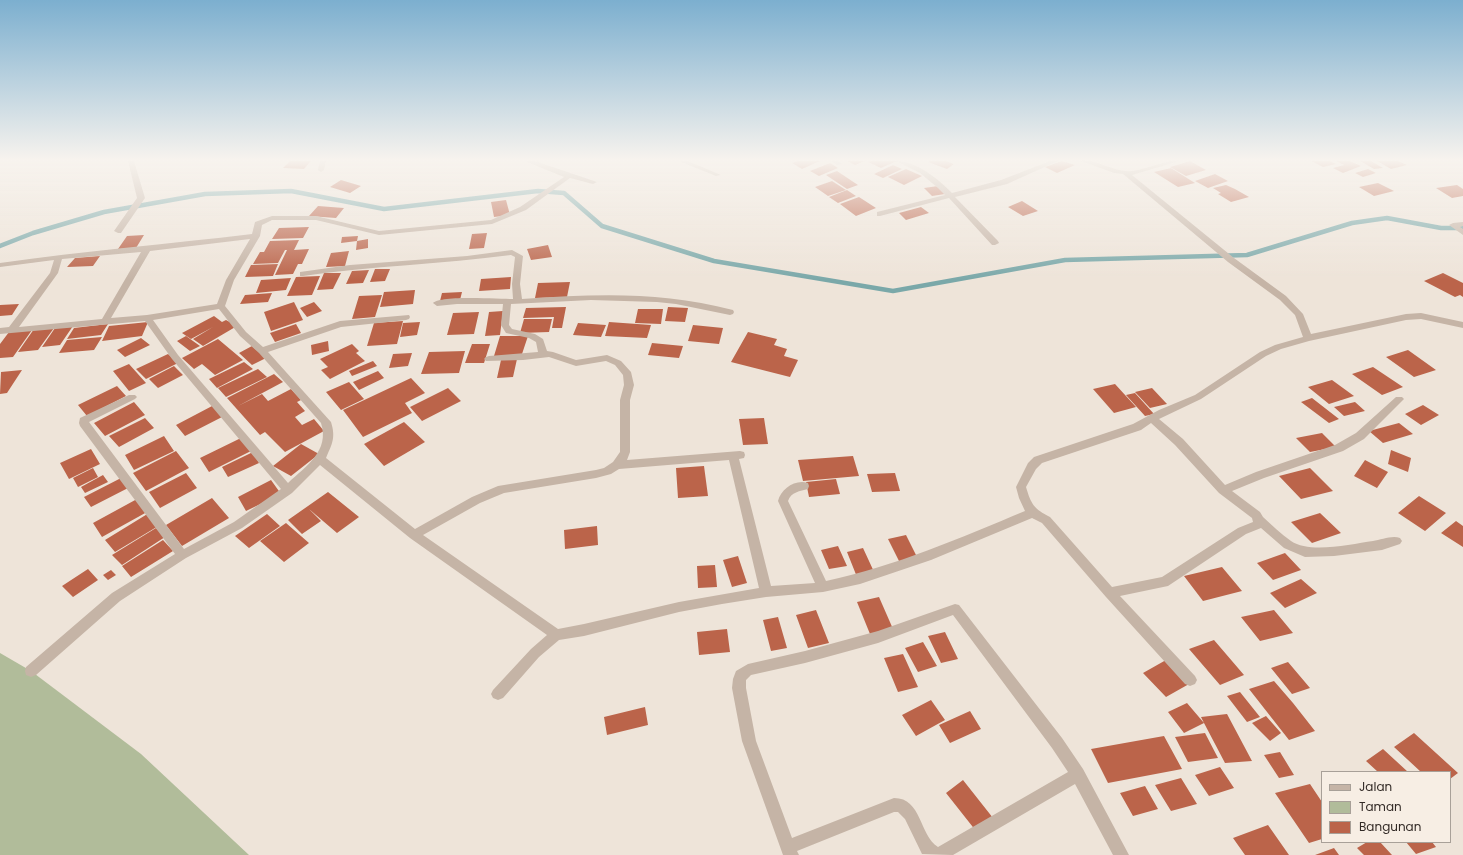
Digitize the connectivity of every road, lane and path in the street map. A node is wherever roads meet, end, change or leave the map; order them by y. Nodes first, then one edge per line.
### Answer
1 (139, 201) edge
2 (536, 201) edge
3 (928, 201) edge
4 (955, 201) edge
5 (1159, 201) edge
6 (880, 214) dead end
7 (118, 231) dead end
8 (256, 236) junction
9 (995, 244) dead end
10 (147, 249) junction
11 (59, 257) junction
12 (0, 265) edge
13 (303, 274) dead end
14 (518, 302) junction
15 (437, 303) dead end
16 (507, 303) junction
17 (221, 306) junction
18 (730, 312) dead end
19 (406, 317) dead end
20 (147, 318) junction
21 (105, 322) junction
22 (1463, 325) edge
23 (12, 330) junction
24 (0, 331) edge
25 (1308, 338) junction
26 (262, 351) junction
27 (543, 354) junction
28 (489, 359) dead end
29 (132, 397) dead end
30 (1399, 399) dead end
31 (1153, 419) junction
32 (320, 459) junction
33 (617, 465) junction
34 (804, 486) dead end
35 (288, 490) junction
36 (1223, 490) junction
37 (1032, 513) junction
38 (1259, 520) junction
39 (414, 535) junction
40 (1396, 541) dead end
41 (182, 555) junction
42 (823, 587) junction
43 (766, 592) junction
44 (1110, 593) junction
45 (556, 635) junction
46 (31, 670) dead end
47 (1190, 680) dead end
48 (498, 694) dead end
49 (1078, 774) junction
50 (789, 851) edge
51 (936, 855) edge
52 (939, 855) edge
53 (1121, 855) edge

1 - 7 street
2 - 8 street
3 - 6 street
4 - 9 street
5 - 25 street
8 - 10 street
8 - 17 street
10 - 11 street
10 - 21 street
11 - 12 street
11 - 23 street
13 - 14 street
14 - 16 street
14 - 18 street
15 - 16 street
16 - 27 street
17 - 20 street
17 - 26 street
19 - 26 street
20 - 21 street
20 - 35 street
21 - 23 street
22 - 25 street
23 - 24 street
25 - 31 street
26 - 32 street
27 - 28 street
27 - 33 street
29 - 41 street
30 - 36 street
31 - 36 street
31 - 37 street
32 - 35 street
32 - 39 street
33 - 39 street
33 - 43 street
34 - 42 street
35 - 41 street
36 - 38 street
37 - 42 street
37 - 44 street
38 - 40 street
38 - 44 street
39 - 45 street
41 - 46 street
42 - 43 street
43 - 45 street
44 - 47 street
45 - 48 street
49 - 50 street
49 - 52 street
49 - 53 street
50 - 51 street

